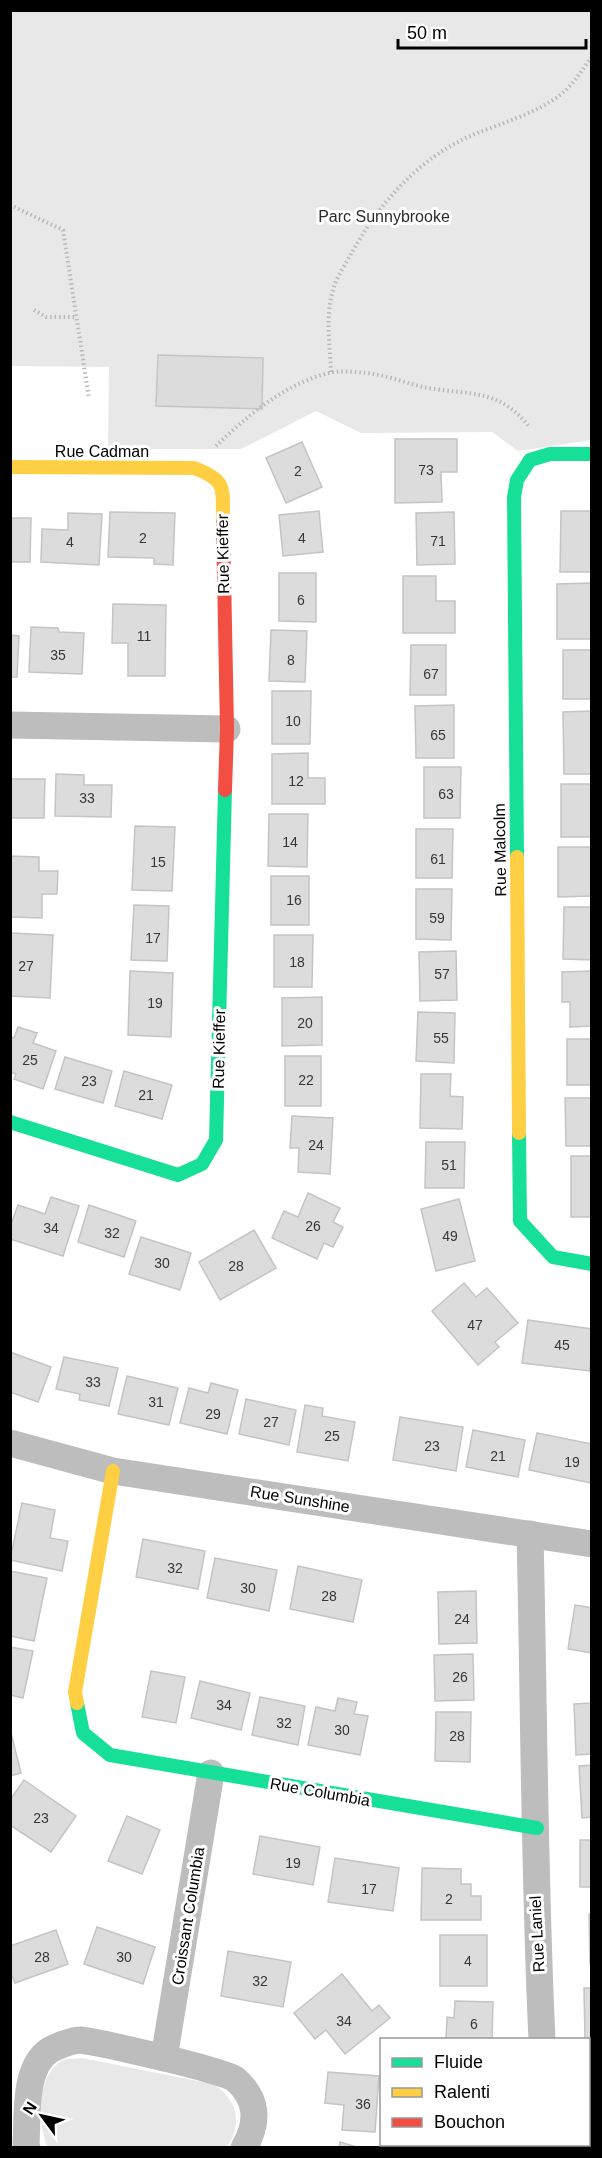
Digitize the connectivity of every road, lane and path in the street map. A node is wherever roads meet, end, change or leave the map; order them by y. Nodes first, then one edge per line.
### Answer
1 (591, 57) edge
2 (10, 206) edge
3 (34, 310) dead end
4 (76, 316) junction
5 (331, 372) junction
6 (89, 398) dead end
7 (591, 454) edge
8 (538, 455) junction
9 (10, 467) edge
10 (194, 468) junction
11 (10, 725) edge
12 (227, 729) junction
13 (10, 1122) edge
14 (591, 1264) edge
15 (10, 1443) edge
16 (113, 1471) junction
17 (530, 1534) junction
18 (591, 1544) edge
19 (211, 1773) junction
20 (537, 1828) junction
21 (542, 2038) edge
22 (164, 2058) junction
23 (27, 2148) edge
24 (244, 2148) edge

1 - 5 path
2 - 4 path
3 - 4 path
4 - 6 path
5 - 8 path
5 - 10 path
7 - 8 street
8 - 14 street, Rue Malcolm
9 - 10 street, Rue Cadman
10 - 12 street, Rue Kieffer
11 - 12 street
12 - 13 street, Rue Kieffer
15 - 16 street, Rue Sunshine
16 - 17 street, Rue Sunshine
16 - 19 street, Rue Columbia
17 - 18 street, Rue Sunshine
17 - 20 street
19 - 20 street, Rue Columbia
19 - 22 street, Croissant Columbia
20 - 21 street, Rue Laniel
22 - 23 street
22 - 24 street

